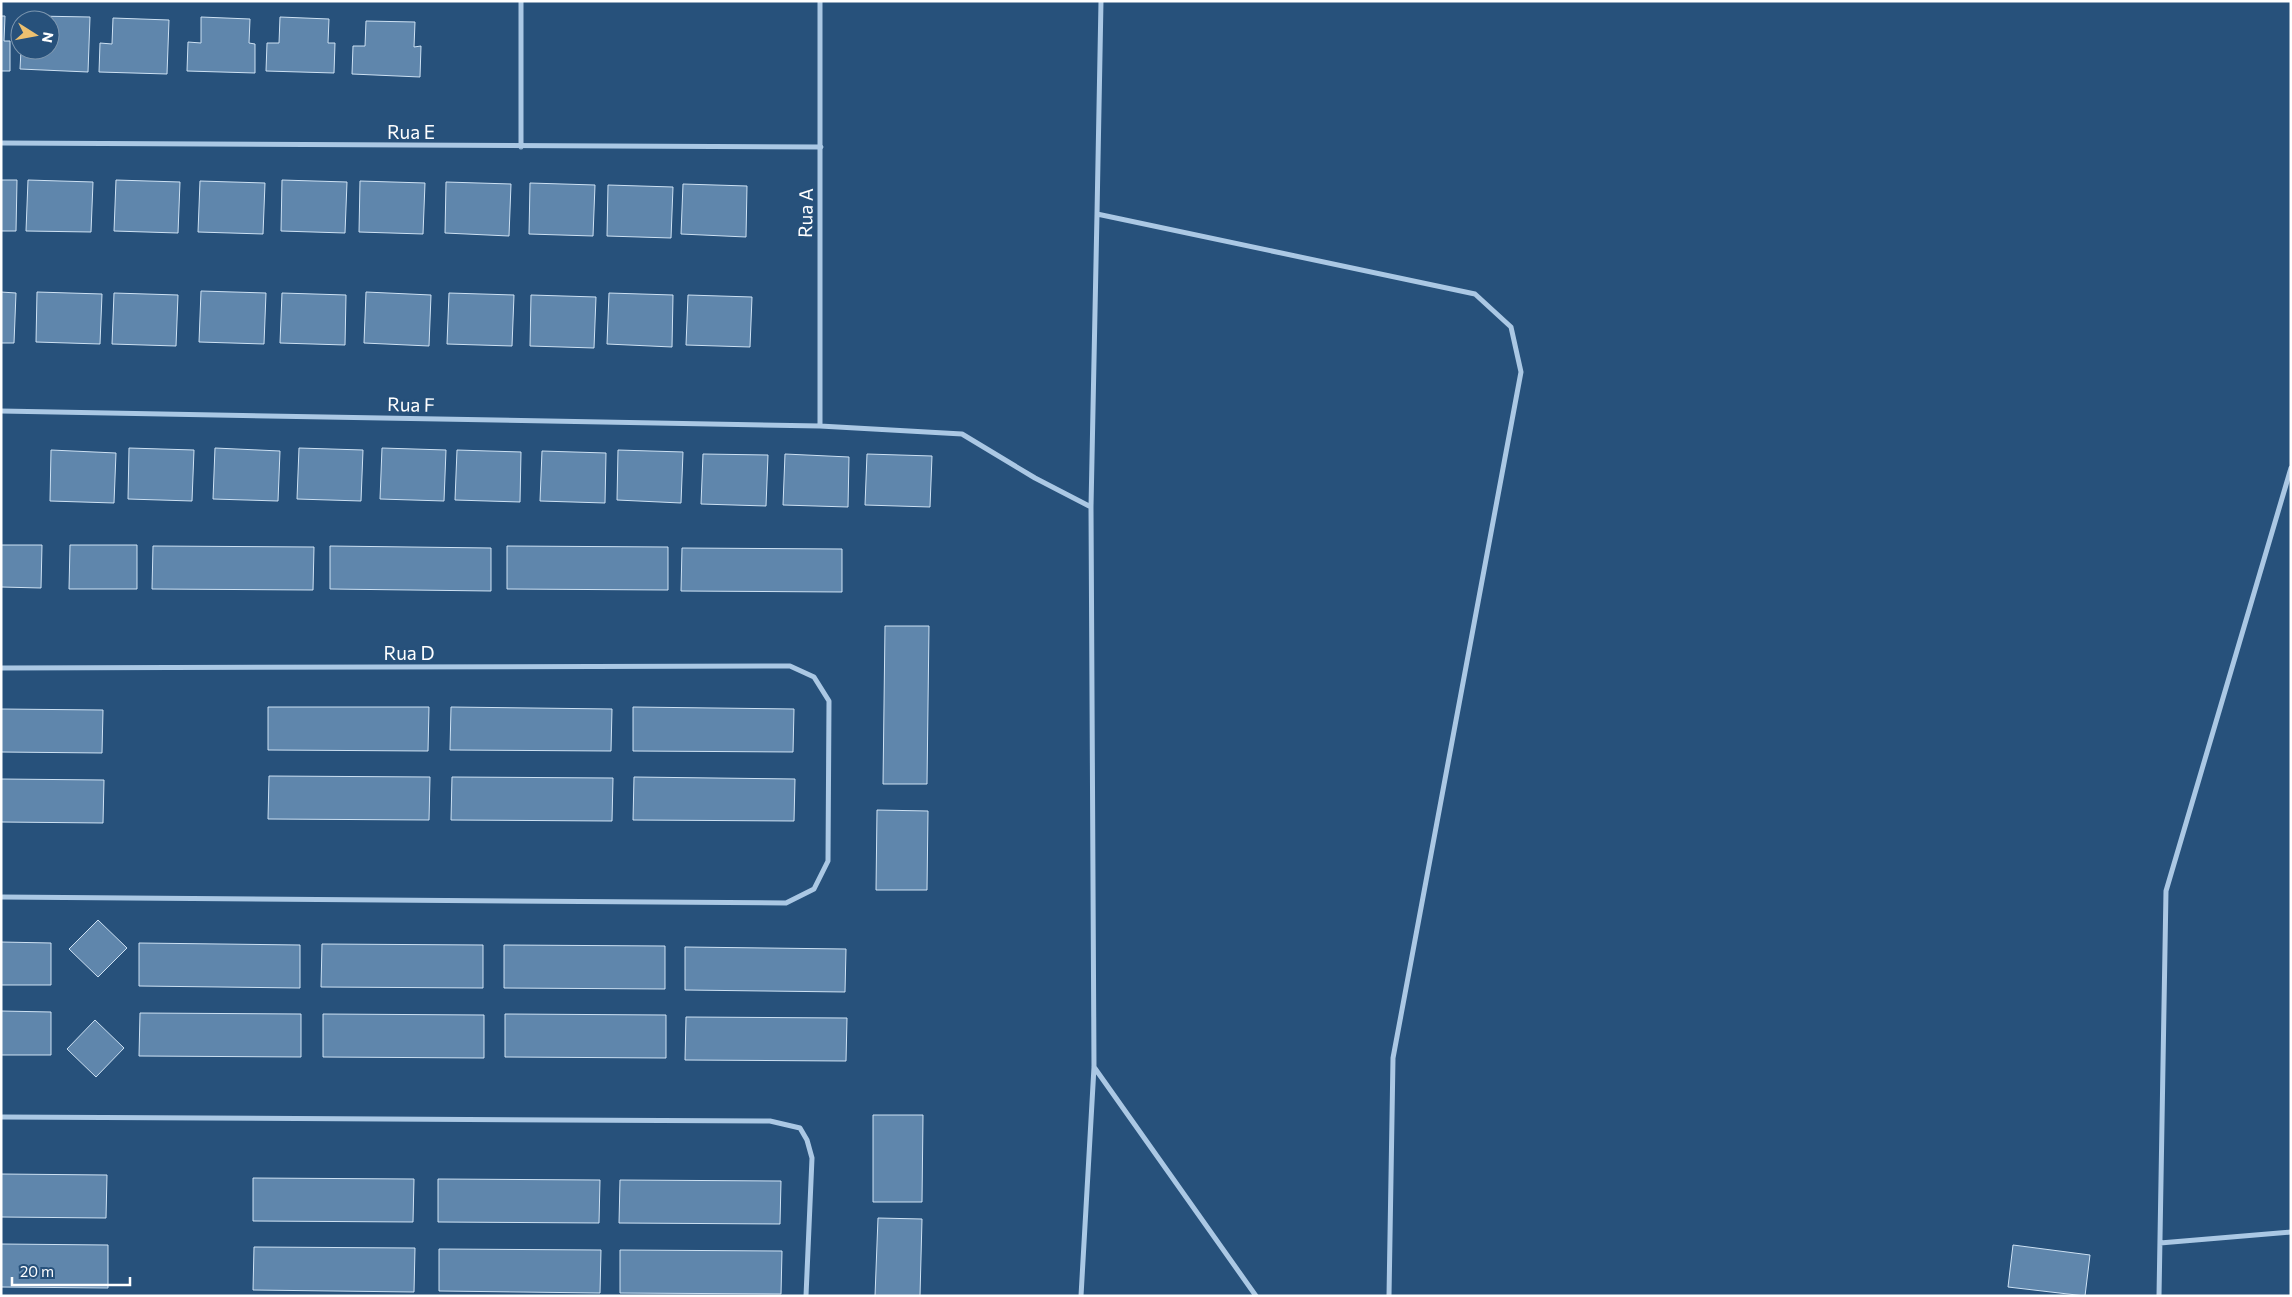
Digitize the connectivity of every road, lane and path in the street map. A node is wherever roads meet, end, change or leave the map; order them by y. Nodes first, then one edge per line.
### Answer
1 (521, 1) edge
2 (820, 1) edge
3 (1101, 1) edge
4 (1, 143) edge
5 (521, 147) junction
6 (821, 147) junction
7 (1096, 214) junction
8 (1, 411) edge
9 (820, 426) junction
10 (2291, 468) edge
11 (1091, 507) junction
12 (1, 668) edge
13 (1, 897) edge
14 (1094, 1067) junction
15 (1, 1117) edge
16 (2291, 1232) edge
17 (2160, 1243) junction
18 (806, 1296) edge
19 (1081, 1296) edge
20 (1256, 1296) edge
21 (1389, 1296) edge
22 (2159, 1296) edge

1 - 5 street
2 - 6 street, Rua A
3 - 7 street
4 - 5 street, Rua E
5 - 6 street, Rua E
6 - 9 street, Rua A
7 - 11 street
7 - 21 street
8 - 9 street, Rua F
9 - 11 street, Rua F
10 - 17 street
11 - 14 street
12 - 13 street, Rua D
14 - 19 street
14 - 20 street
15 - 18 street
16 - 17 street
17 - 22 street

